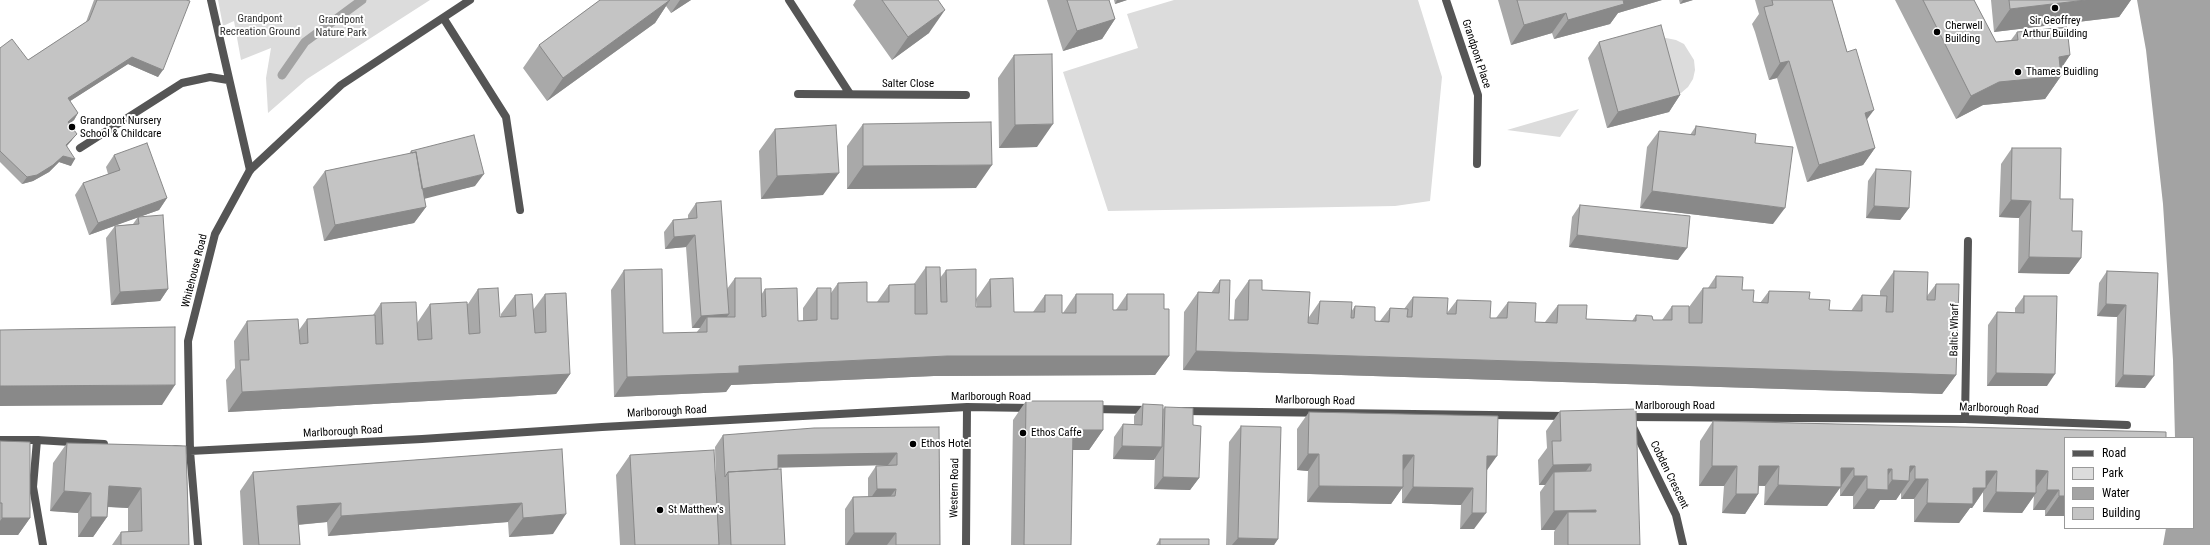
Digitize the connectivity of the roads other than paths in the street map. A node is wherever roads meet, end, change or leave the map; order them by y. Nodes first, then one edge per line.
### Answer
1 (211, 0) edge
2 (470, 0) edge
3 (788, 0) edge
4 (1446, 0) edge
5 (444, 18) junction
6 (228, 80) junction
7 (798, 94) dead end
8 (850, 94) junction
9 (966, 95) dead end
10 (80, 148) dead end
11 (1477, 164) dead end
12 (250, 170) junction
13 (520, 210) dead end
14 (1968, 241) dead end
15 (967, 407) junction
16 (1039, 408) edge
17 (1086, 409) edge
18 (1158, 410) edge
19 (1174, 410) edge
20 (1572, 416) edge
21 (1624, 417) joint
22 (1965, 419) junction
23 (2127, 425) dead end
24 (0, 440) edge
25 (37, 440) junction
26 (114, 445) edge
27 (167, 449) edge
28 (190, 450) junction
29 (43, 545) edge
30 (198, 545) edge
31 (966, 545) edge
32 (1683, 545) edge

1 - 6 street
2 - 5 street, Whitehouse Road
3 - 8 street
4 - 11 street, Grandpont Place
5 - 12 street, Whitehouse Road
5 - 13 street
6 - 10 street
6 - 12 street
7 - 8 street, Salter Close
8 - 9 street, Salter Close
12 - 28 street, Whitehouse Road
14 - 22 street, Baltic Wharf
15 - 16 street, Marlborough Road
15 - 28 street, Marlborough Road
15 - 31 street, Western Road
17 - 18 street
19 - 20 street, Marlborough Road
21 - 22 street, Marlborough Road
21 - 32 street, Cobden Crescent
22 - 23 street, Marlborough Road
24 - 25 street
25 - 26 street
25 - 29 street
27 - 28 street, Marlborough Road
28 - 30 street, Whitehouse Road

